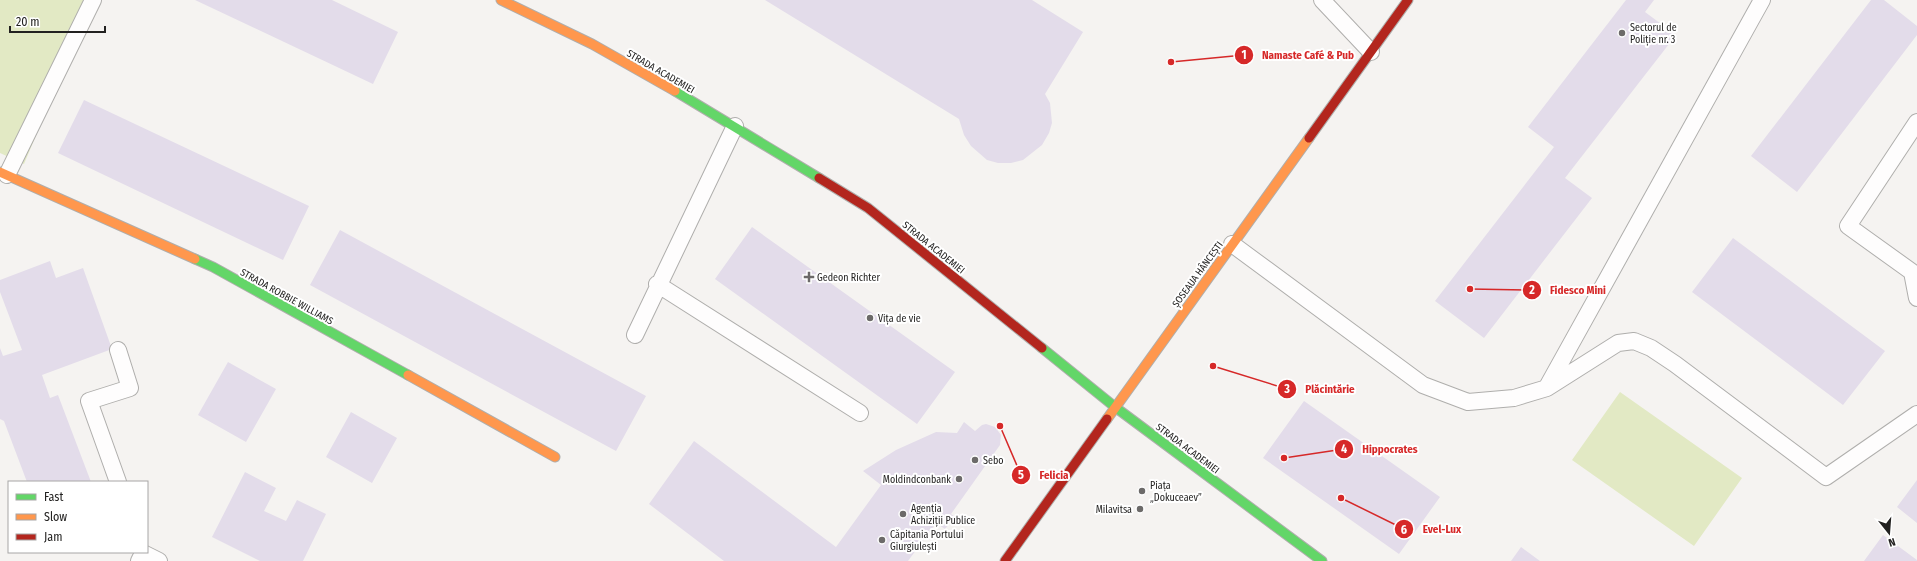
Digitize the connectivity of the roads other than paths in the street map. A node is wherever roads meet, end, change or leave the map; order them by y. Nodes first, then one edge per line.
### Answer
1 (93, 0) edge
2 (501, 0) edge
3 (1322, 0) edge
4 (1408, 0) edge
5 (1762, 0) edge
6 (1371, 52) junction
7 (1917, 122) edge
8 (735, 126) junction
9 (4, 174) edge
10 (1232, 244) junction
11 (1914, 268) edge
12 (658, 284) junction
13 (1917, 298) edge
14 (635, 335) dead end
15 (118, 350) dead end
16 (1546, 388) junction
17 (1115, 407) junction
18 (860, 413) dead end
19 (1917, 414) edge
20 (555, 457) dead end
21 (118, 481) edge
22 (141, 556) edge
23 (159, 561) edge
24 (1005, 561) edge
25 (1322, 561) edge

1 - 9 lane
2 - 8 street, STRADA ACADEMIEI
3 - 6 lane
4 - 6 street, ȘOSEAUA HÂNCEȘTI
5 - 16 lane
6 - 10 street, ȘOSEAUA HÂNCEȘTI
7 - 11 lane
8 - 12 lane
8 - 17 street, STRADA ACADEMIEI
9 - 20 street, STRADA ROBBIE WILLIAMS
10 - 16 lane
10 - 17 street, ȘOSEAUA HÂNCEȘTI
11 - 13 lane
12 - 14 lane
12 - 18 lane
15 - 21 lane
16 - 19 lane
17 - 24 street, ȘOSEAUA HÂNCEȘTI
17 - 25 street, STRADA ACADEMIEI
22 - 23 lane

